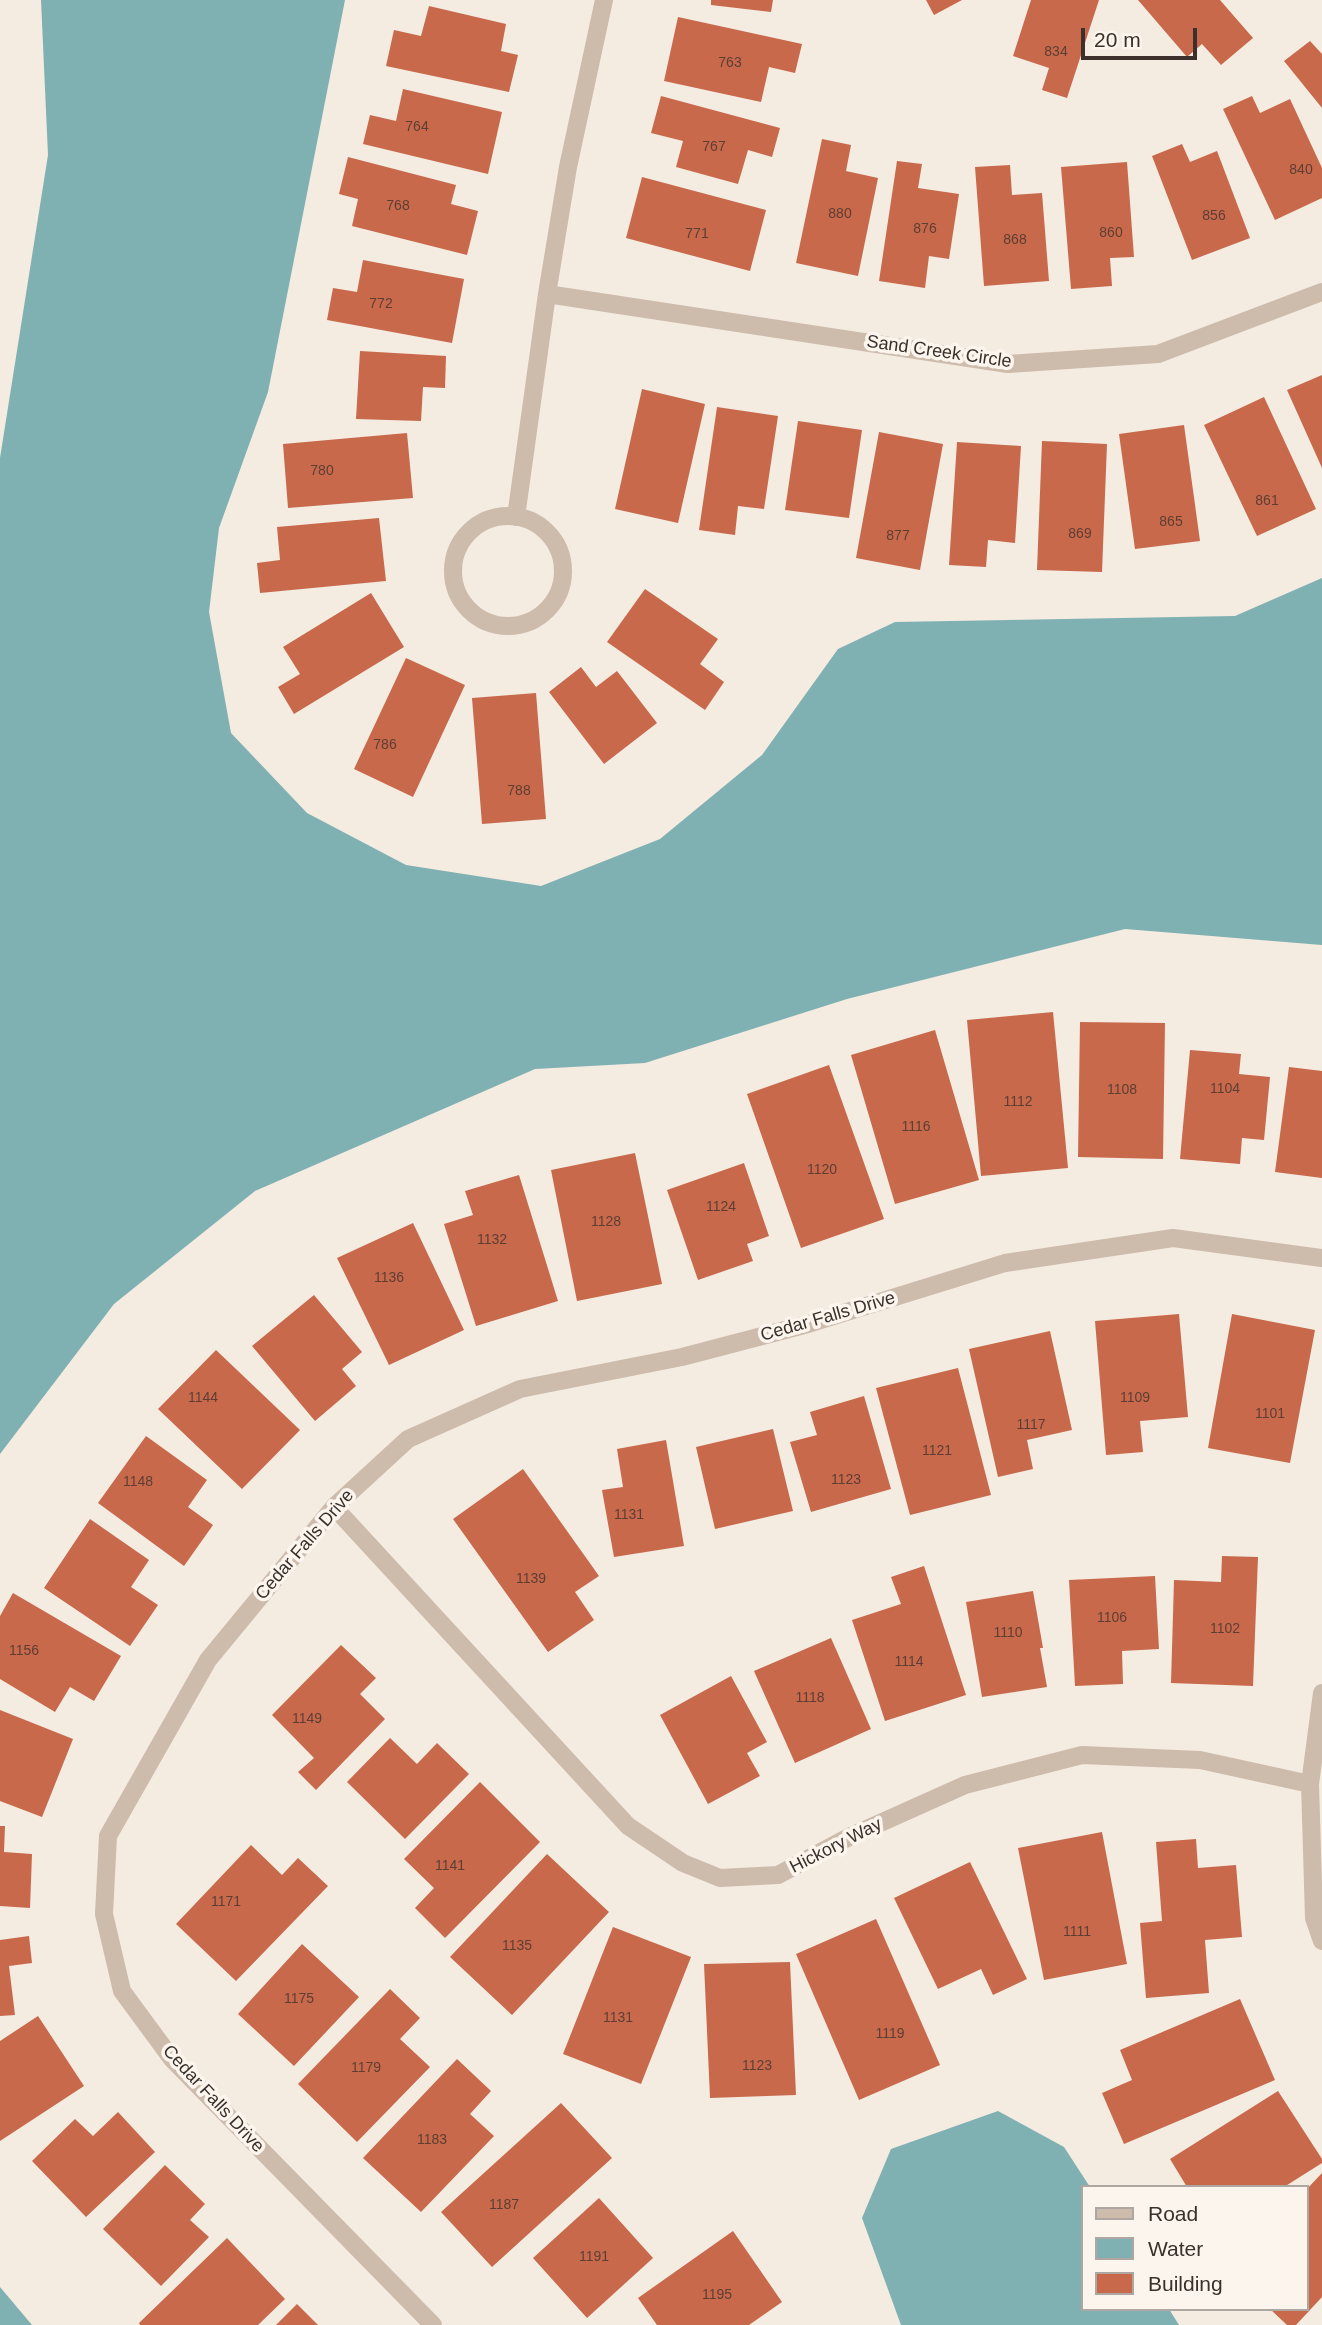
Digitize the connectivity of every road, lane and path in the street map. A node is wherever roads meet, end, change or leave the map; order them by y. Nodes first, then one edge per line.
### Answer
1 (604, 0) edge
2 (1322, 292) edge
3 (547, 294) junction
4 (516, 517) junction
5 (1322, 1258) edge
6 (334, 1507) junction
7 (1322, 1693) edge
8 (1310, 1784) junction
9 (1322, 1941) edge
10 (433, 2325) edge

1 - 3 street
2 - 3 street, Sand Creek Circle
3 - 4 street
4 - 4 street
5 - 6 street, Cedar Falls Drive
6 - 8 street, Hickory Way
6 - 10 street, Cedar Falls Drive
7 - 8 street
8 - 9 street

